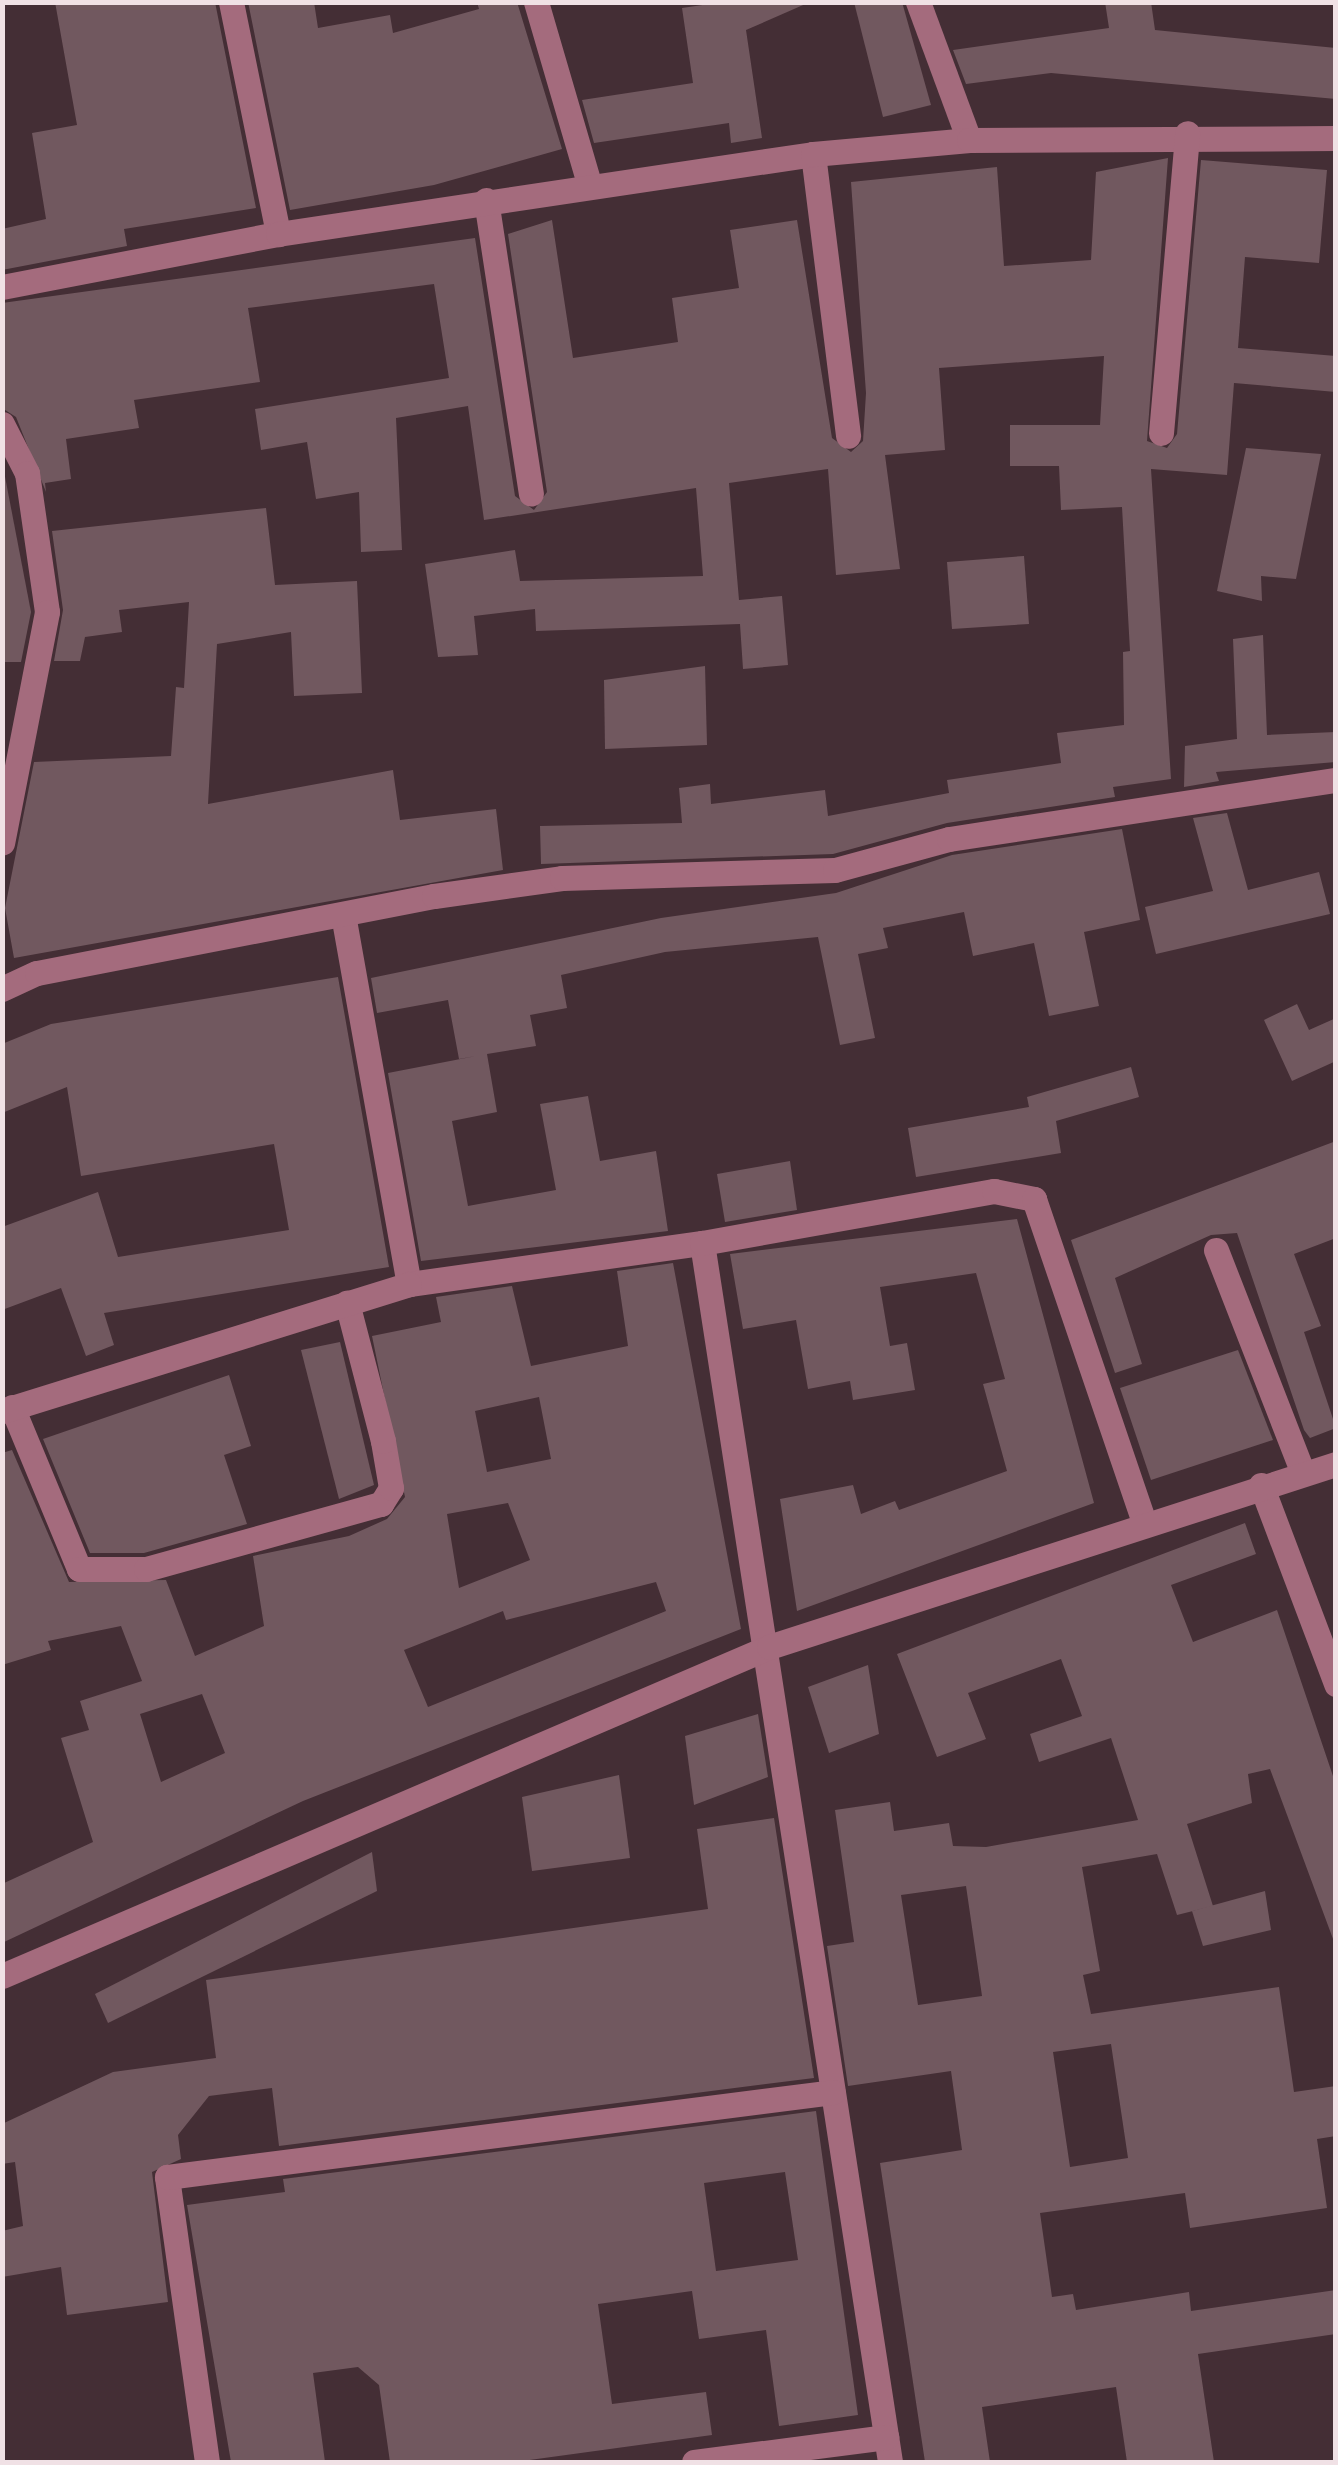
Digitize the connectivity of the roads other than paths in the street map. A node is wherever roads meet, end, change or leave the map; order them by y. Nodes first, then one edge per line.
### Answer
1 (231, 2) edge
2 (536, 2) edge
3 (918, 2) edge
4 (1187, 133) junction
5 (1336, 138) edge
6 (969, 140) junction
7 (813, 154) junction
8 (589, 183) junction
9 (486, 200) junction
10 (278, 234) junction
11 (2, 286) edge
12 (2, 424) edge
13 (1161, 434) dead end
14 (848, 436) dead end
15 (531, 494) dead end
16 (1336, 780) edge
17 (2, 843) edge
18 (344, 920) junction
19 (2, 989) edge
20 (702, 1243) junction
21 (1216, 1250) dead end
22 (409, 1284) junction
23 (348, 1302) junction
24 (7, 1409) edge
25 (1336, 1464) edge
26 (1303, 1472) junction
27 (1261, 1485) junction
28 (1144, 1522) junction
29 (769, 1648) junction
30 (1336, 1684) edge
31 (2, 1976) edge
32 (832, 2092) junction
33 (888, 2450) edge
34 (207, 2462) edge
35 (694, 2462) edge

1 - 10 street
2 - 8 street
3 - 6 street
4 - 5 street
4 - 6 street
4 - 13 street
6 - 7 street
7 - 8 street
7 - 14 street
8 - 9 street
9 - 10 street
9 - 15 street
10 - 11 street
12 - 17 street
16 - 18 street
18 - 19 street
18 - 22 street
20 - 22 street
20 - 28 street
20 - 29 street
21 - 26 street
22 - 23 street
23 - 24 street
23 - 24 street
25 - 26 street
26 - 27 street
27 - 28 street
27 - 30 street
28 - 29 street
29 - 31 street
29 - 32 street
32 - 33 street
32 - 34 street
33 - 35 street

